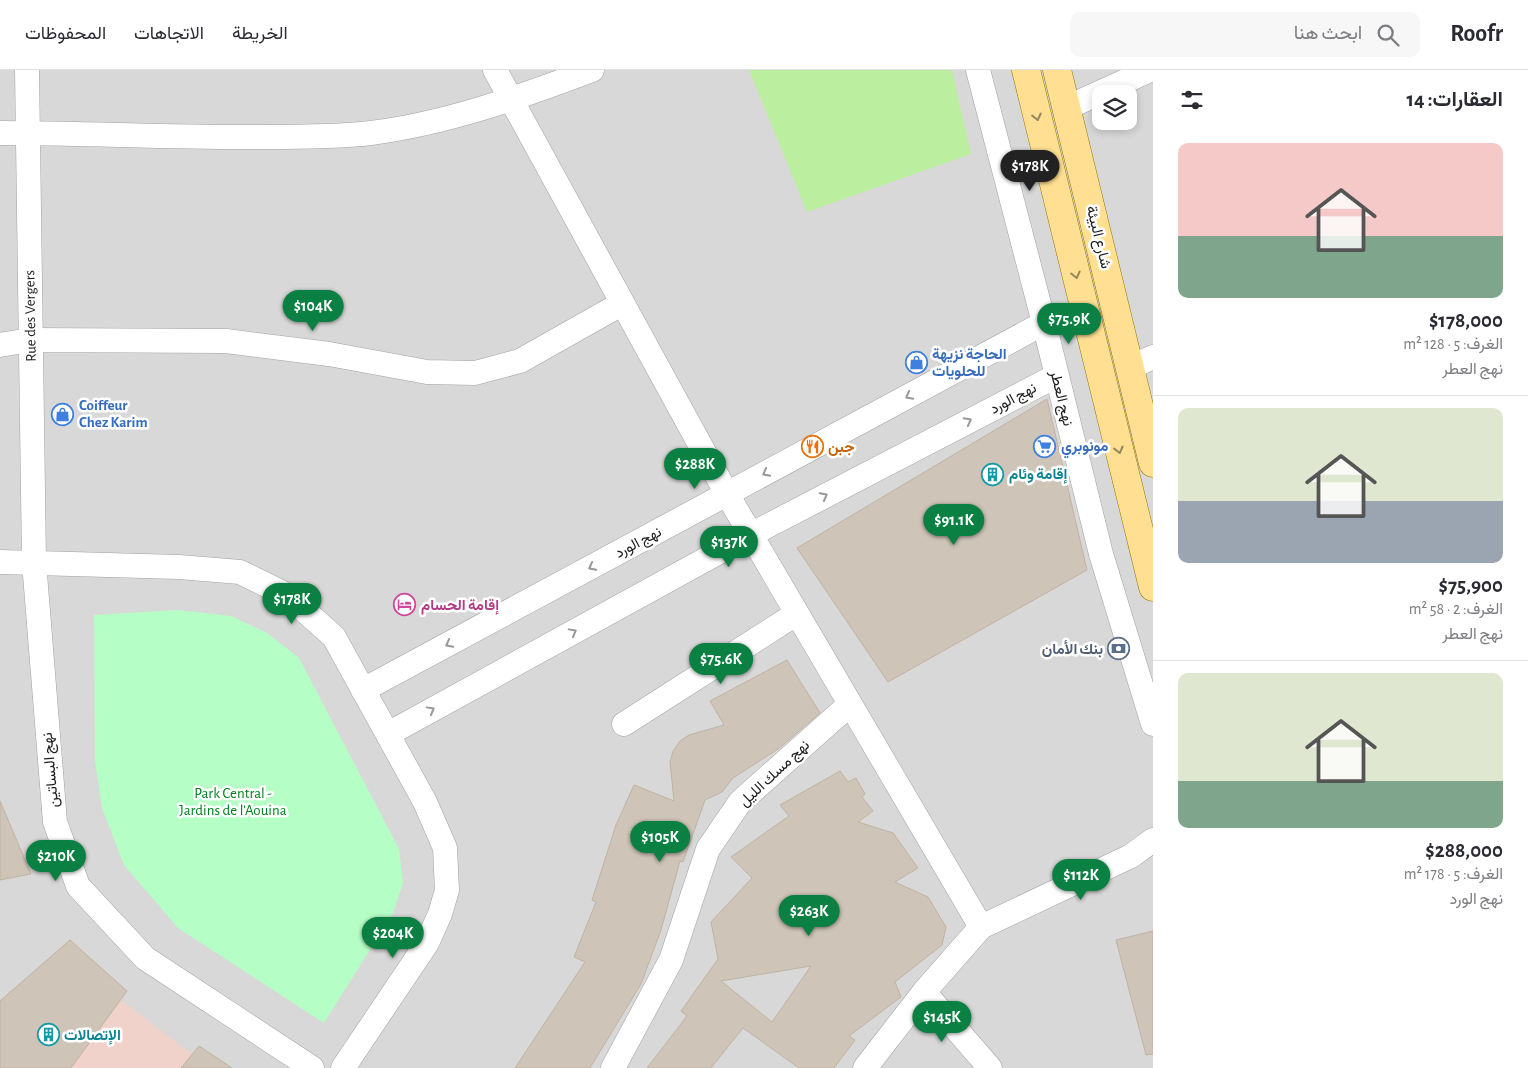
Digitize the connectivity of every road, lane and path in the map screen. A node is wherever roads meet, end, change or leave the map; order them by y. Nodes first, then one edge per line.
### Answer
1 (27, 70) edge
2 (495, 70) edge
3 (592, 70) edge
4 (978, 70) edge
5 (1026, 70) edge
6 (1057, 70) edge
7 (1150, 70) edge
8 (510, 101) junction
9 (1066, 108) junction
10 (0, 133) edge
11 (28, 133) junction
12 (621, 304) junction
13 (1044, 323) junction
14 (30, 340) junction
15 (0, 345) edge
16 (1142, 362) edge
17 (1056, 376) junction
18 (1153, 463) edge
19 (726, 494) junction
20 (750, 535) junction
21 (0, 562) edge
22 (34, 562) junction
23 (1153, 587) edge
24 (796, 614) junction
25 (363, 690) junction
26 (849, 705) junction
27 (624, 724) dead end
28 (1153, 724) edge
29 (388, 734) junction
30 (1153, 840) edge
31 (981, 927) junction
32 (924, 992) junction
33 (312, 1068) edge
34 (343, 1068) edge
35 (613, 1068) edge
36 (865, 1068) edge
37 (990, 1068) edge

1 - 11 street, Rue des Vergers
2 - 8 street
3 - 8 street
4 - 13 street, نهج العطر
5 -> 23 main road
6 - 9 main road, شارع البيئة
7 - 9 street
8 - 11 street
8 - 12 street
9 - 16 main road, شارع البيئة
10 - 11 street
11 - 14 street, Rue des Vergers
12 - 14 street
12 - 19 street
13 - 17 street, نهج العطر
13 -> 19 street, نهج الورد
14 - 15 street
14 - 22 street, Rue des Vergers
16 - 18 main road, شارع البيئة
20 -> 17 street, نهج الورد
17 - 28 street, نهج العطر
19 - 20 street
19 -> 25 street, نهج الورد
20 - 24 street
29 -> 20 street, نهج الورد
21 - 22 street
22 - 25 street
22 - 33 street, نهج البساتين
24 - 26 street
24 - 27 street
25 - 29 street
26 - 31 street
26 - 35 street, نهج مسك الليل
29 - 34 street
30 - 31 street
31 - 32 street
32 - 36 street
32 - 37 street

